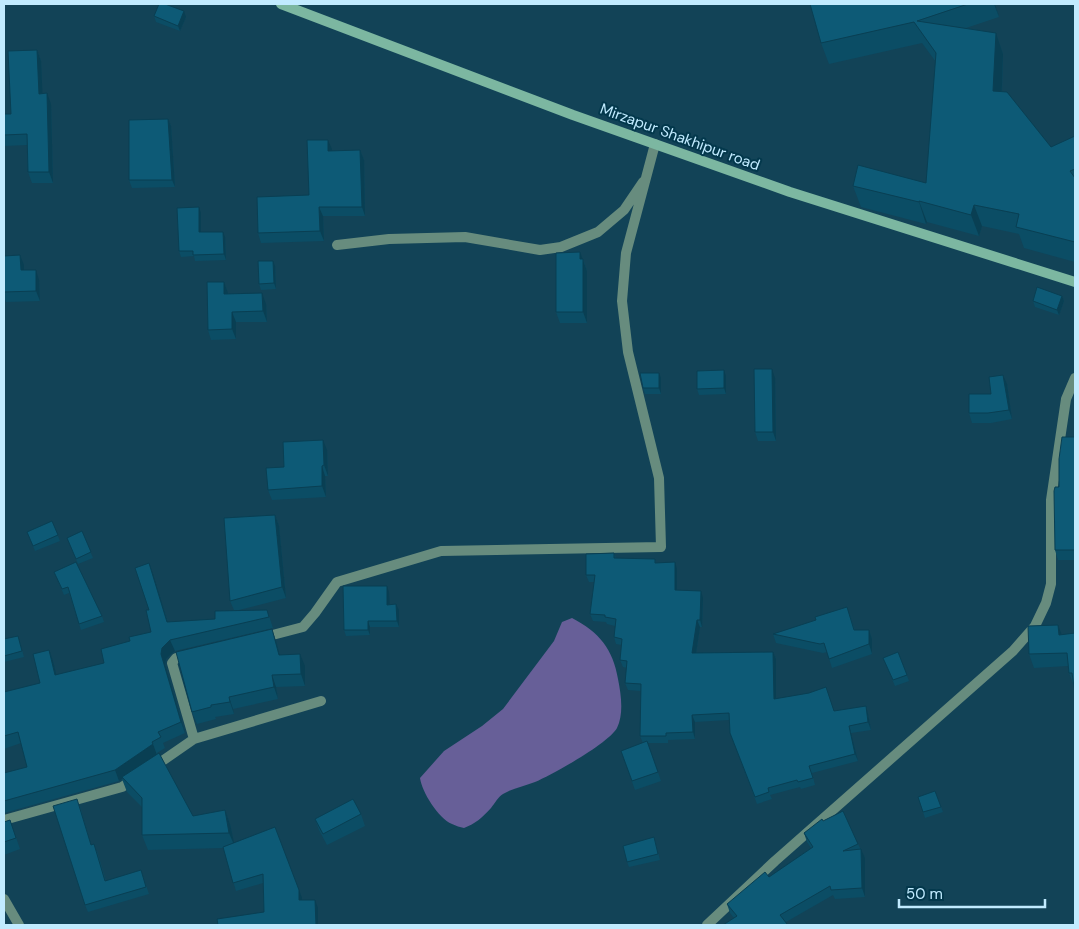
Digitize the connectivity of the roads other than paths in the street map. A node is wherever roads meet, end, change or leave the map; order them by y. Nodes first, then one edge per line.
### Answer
1 (281, 4) edge
2 (655, 144) junction
3 (647, 177) junction
4 (337, 245) dead end
5 (1075, 282) edge
6 (1075, 378) edge
7 (247, 642) edge
8 (203, 652) edge
9 (321, 701) dead end
10 (194, 739) junction
11 (4, 820) edge
12 (4, 899) edge
13 (19, 925) edge
14 (707, 925) edge

1 - 2 main road, Mirzapur Shakhipur road
2 - 3 street
2 - 5 main road, Mirzapur Shakhipur road
3 - 4 street
3 - 7 street
6 - 14 street
8 - 10 street
9 - 10 street
10 - 11 street
12 - 13 street

